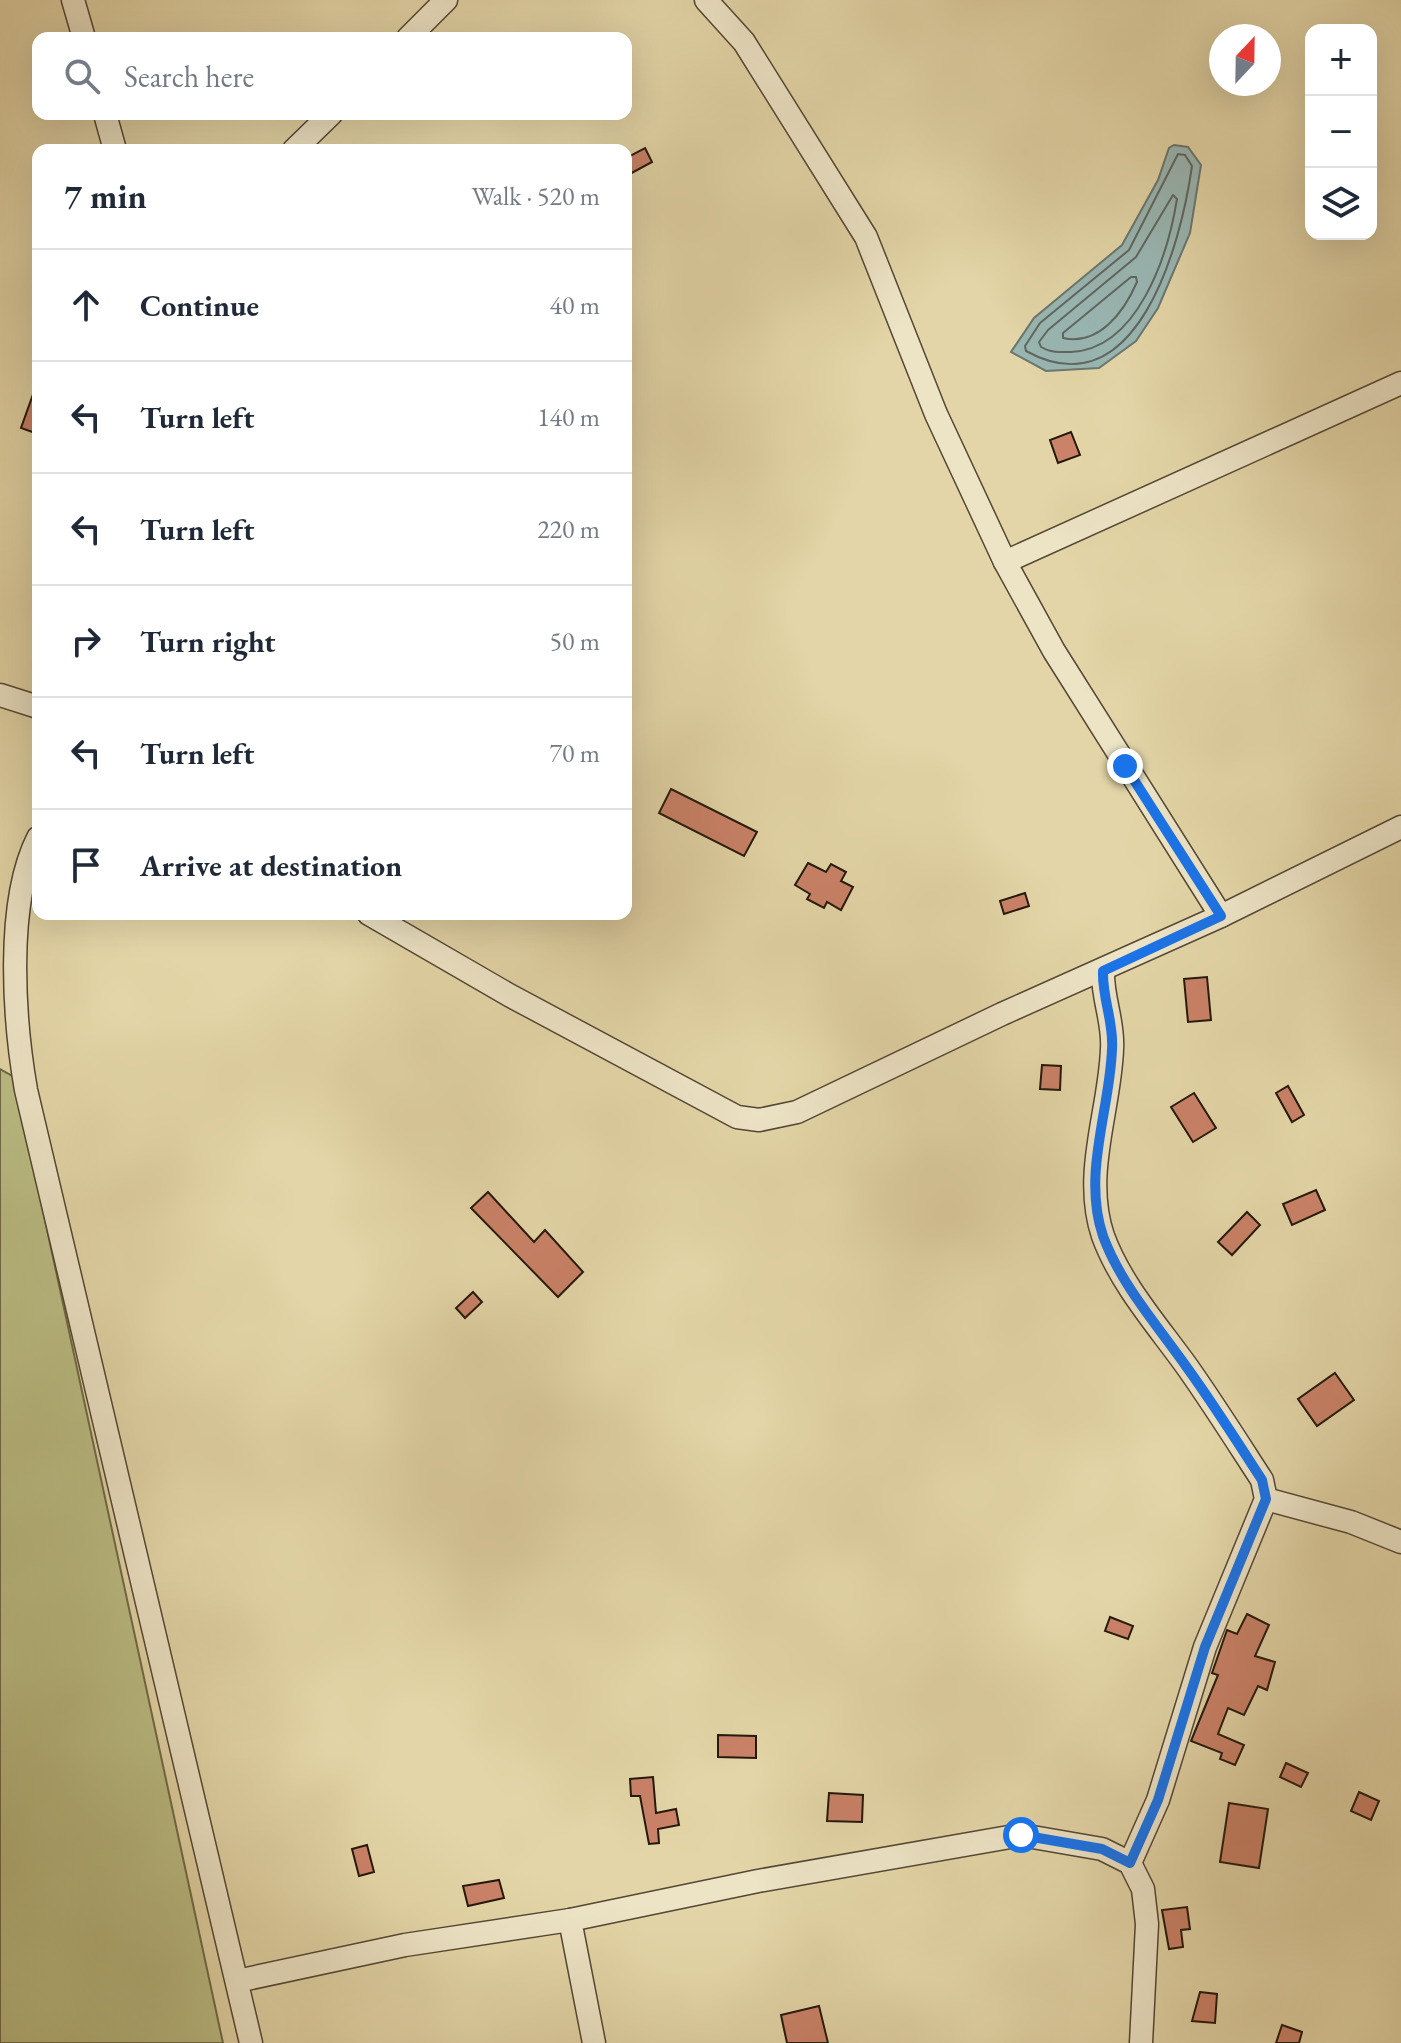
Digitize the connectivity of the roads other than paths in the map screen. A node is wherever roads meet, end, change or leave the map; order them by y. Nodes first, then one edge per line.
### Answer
1 (73, 0) edge
2 (446, 0) edge
3 (706, 0) edge
4 (82, 32) edge
5 (414, 32) edge
6 (107, 120) edge
7 (325, 120) edge
8 (113, 144) edge
9 (300, 144) edge
10 (1401, 383) edge
11 (1005, 562) junction
12 (0, 695) edge
13 (32, 705) edge
14 (1401, 827) edge
15 (32, 860) edge
16 (1221, 916) junction
17 (379, 920) edge
18 (1103, 971) junction
19 (1266, 1499) junction
20 (1401, 1542) edge
21 (1130, 1863) junction
22 (570, 1920) junction
23 (237, 1981) junction
24 (251, 2043) edge
25 (594, 2043) edge
26 (1141, 2043) edge

1 - 4 street
2 - 5 street
3 - 11 street
6 - 8 street
7 - 9 street
10 - 11 street
11 - 16 street
12 - 13 street
14 - 16 street
15 - 23 street
16 - 18 street
17 - 18 street
18 - 19 street
19 - 20 street
19 - 21 street
21 - 22 street
21 - 26 street
22 - 23 street
22 - 25 street
23 - 24 street

